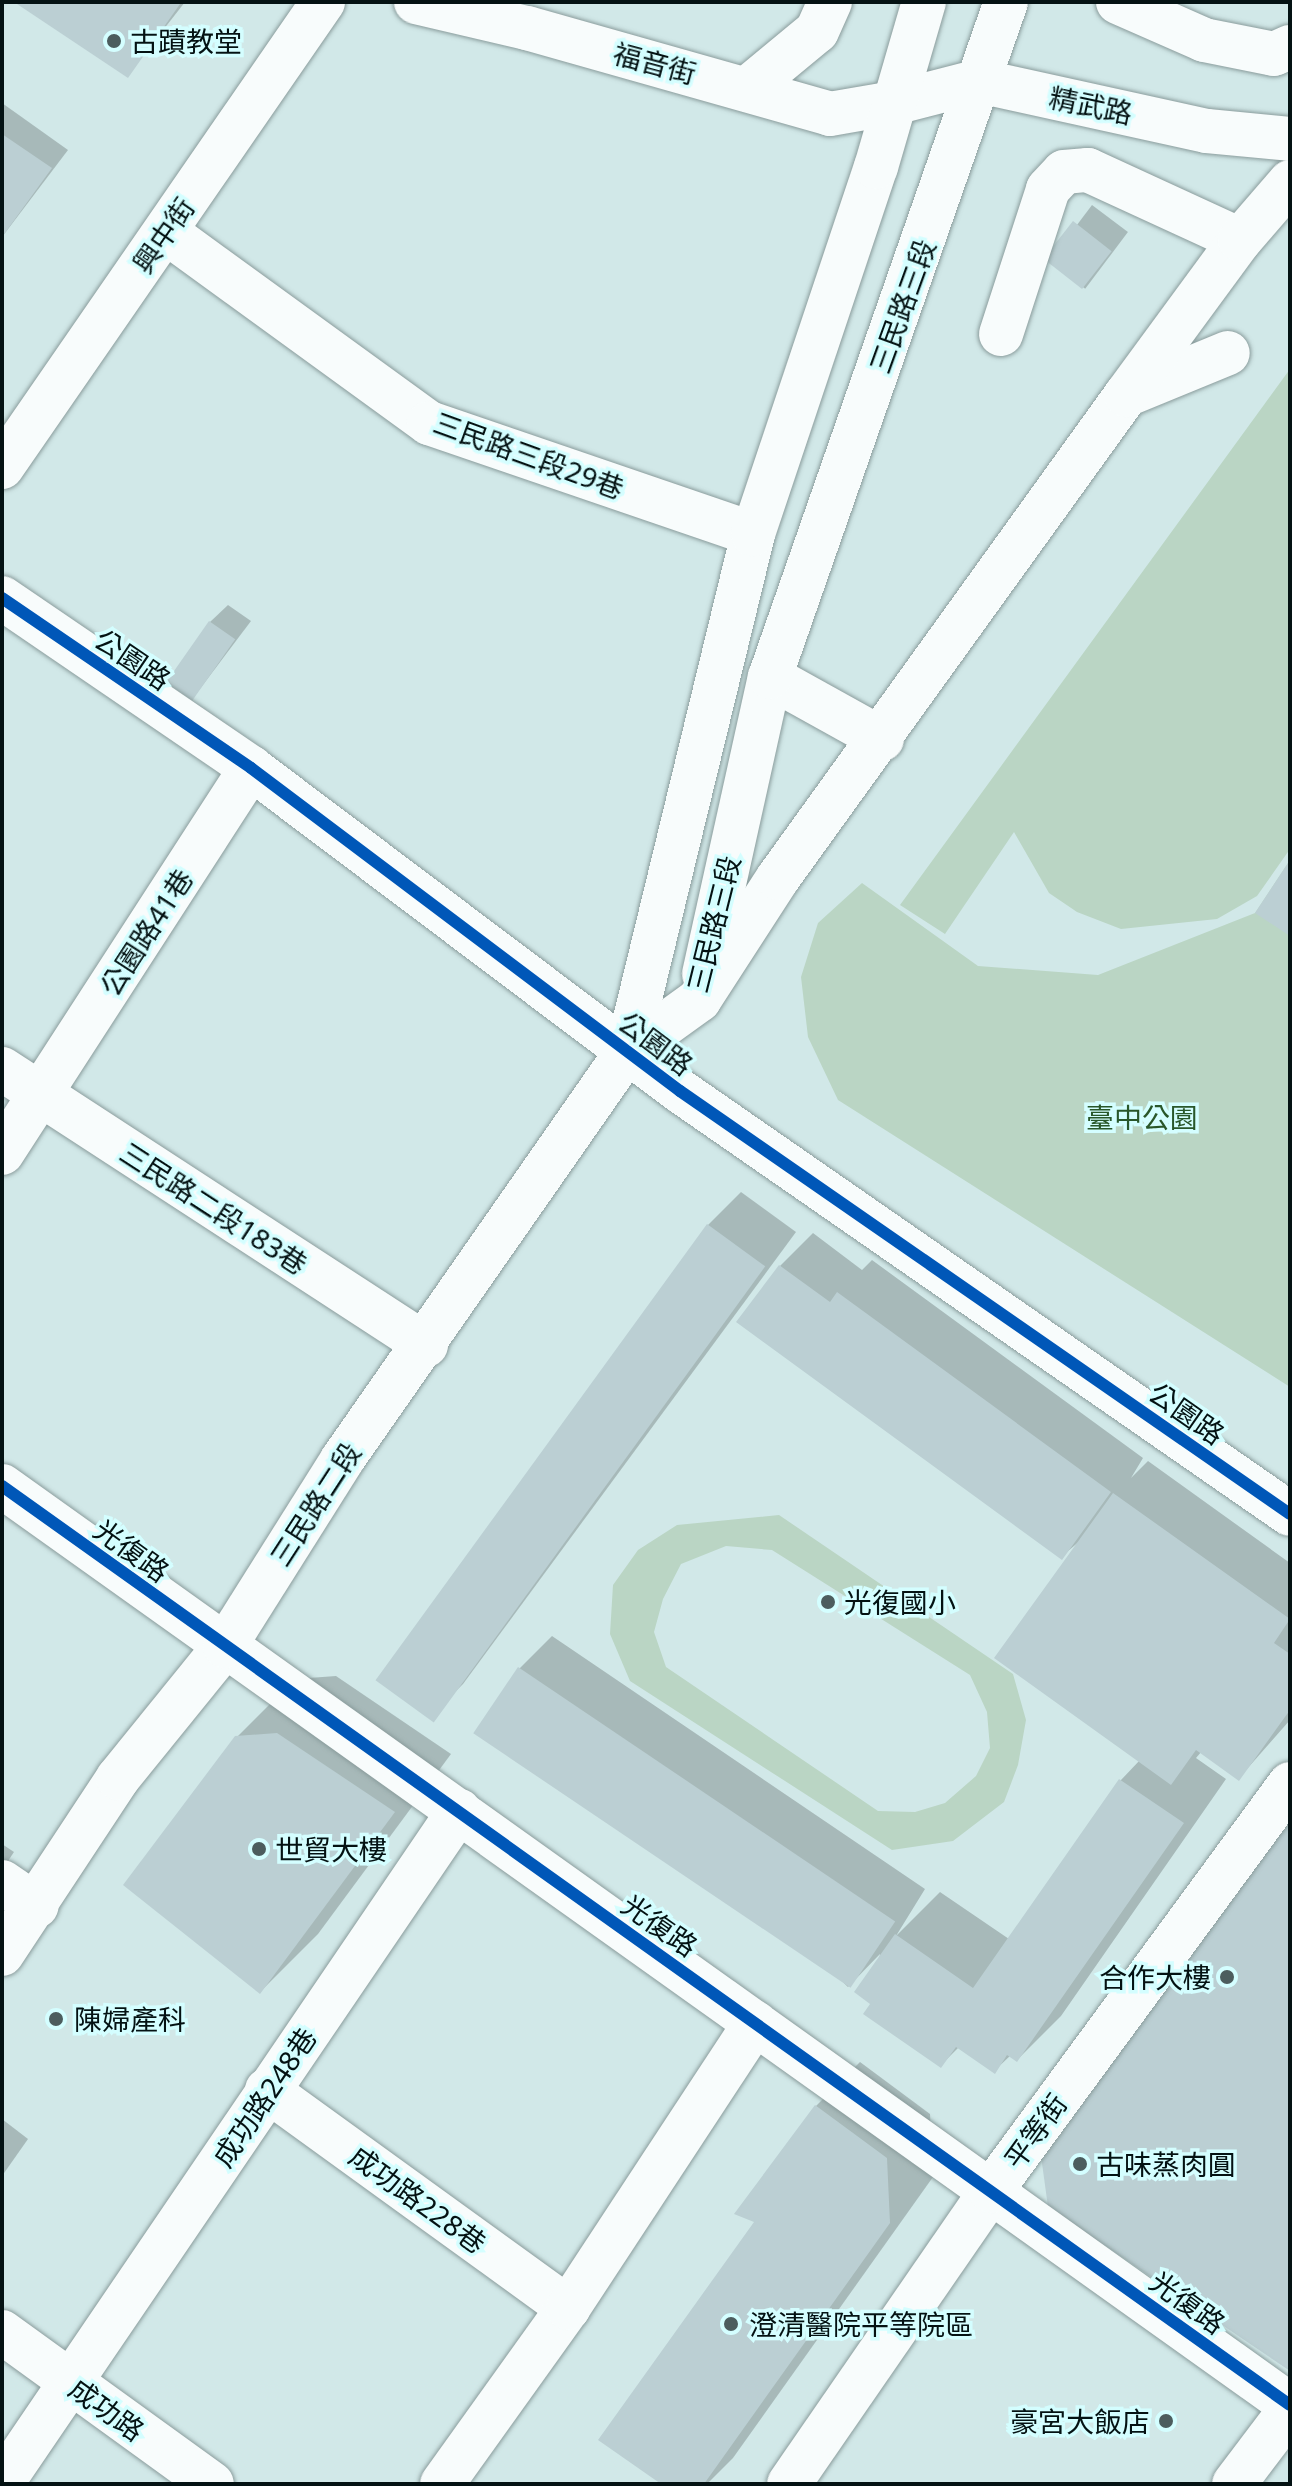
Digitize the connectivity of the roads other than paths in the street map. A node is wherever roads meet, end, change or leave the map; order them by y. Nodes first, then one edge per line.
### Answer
1 (323, 2) edge
2 (416, 2) edge
3 (830, 2) edge
4 (924, 2) edge
5 (1006, 2) edge
6 (1118, 2) edge
7 (1290, 47) edge
8 (979, 81) junction
9 (748, 88) junction
10 (894, 103) junction
11 (1290, 139) edge
12 (1290, 182) edge
13 (166, 232) junction
14 (1240, 240) junction
15 (1001, 334) dead end
16 (1228, 353) dead end
17 (1126, 395) junction
18 (2, 467) edge
19 (753, 534) junction
20 (2, 598) edge
21 (770, 677) junction
22 (882, 739) junction
23 (251, 768) junction
24 (699, 1000) junction
25 (627, 1052) junction
26 (2, 1069) edge
27 (41, 1097) junction
28 (2, 1153) edge
29 (426, 1345) junction
30 (2, 1486) edge
31 (1290, 1514) edge
32 (225, 1646) junction
33 (1290, 1784) edge
34 (459, 1811) junction
35 (20, 1894) edge
36 (2, 1954) edge
37 (755, 2023) junction
38 (267, 2090) junction
39 (991, 2191) junction
40 (568, 2308) junction
41 (2, 2332) edge
42 (73, 2384) junction
43 (1290, 2407) edge
44 (795, 2482) edge
45 (2, 2483) edge
46 (212, 2484) edge
47 (442, 2484) edge
48 (1234, 2484) edge

1 - 13 street, 興中街
2 - 9 street, 福音街
3 - 9 street
4 - 10 street, 三民路三段
5 - 8 street, 三民路三段
6 - 7 street
8 - 10 street, 精武路
8 - 11 street, 精武路
8 - 21 street, 三民路三段
9 - 10 street, 福音街
10 - 19 street, 三民路三段
12 - 14 street
13 - 18 street, 興中街
13 - 19 street, 三民路三段29巷
14 - 15 street
14 - 17 street
16 - 17 street
17 - 22 street
19 - 25 street, 三民路三段
20 - 23 street, 公園路
21 - 22 street
21 - 24 street, 三民路三段
22 - 24 street
23 - 25 street, 公園路
23 - 27 street, 公園路41巷
24 - 25 street, 三民路三段
25 - 29 street, 三民路二段
25 - 31 street, 公園路
26 - 27 street, 三民路二段183巷
27 - 28 street, 公園路41巷
27 - 29 street, 三民路二段183巷
29 - 32 street, 三民路二段
30 - 32 street, 光復路
32 - 34 street, 光復路
32 - 35 street, 三民路二段
33 - 39 street, 平等街
34 - 37 street, 光復路
34 - 38 street, 成功路248巷
35 - 36 street, 三民路二段
37 - 39 street, 光復路
37 - 40 street
38 - 40 street, 成功路228巷
38 - 42 street, 成功路248巷
39 - 43 street, 光復路
39 - 44 street, 平等街
40 - 47 street
41 - 42 street, 成功路
42 - 45 street, 成功路248巷
42 - 46 street, 成功路
43 - 48 street

